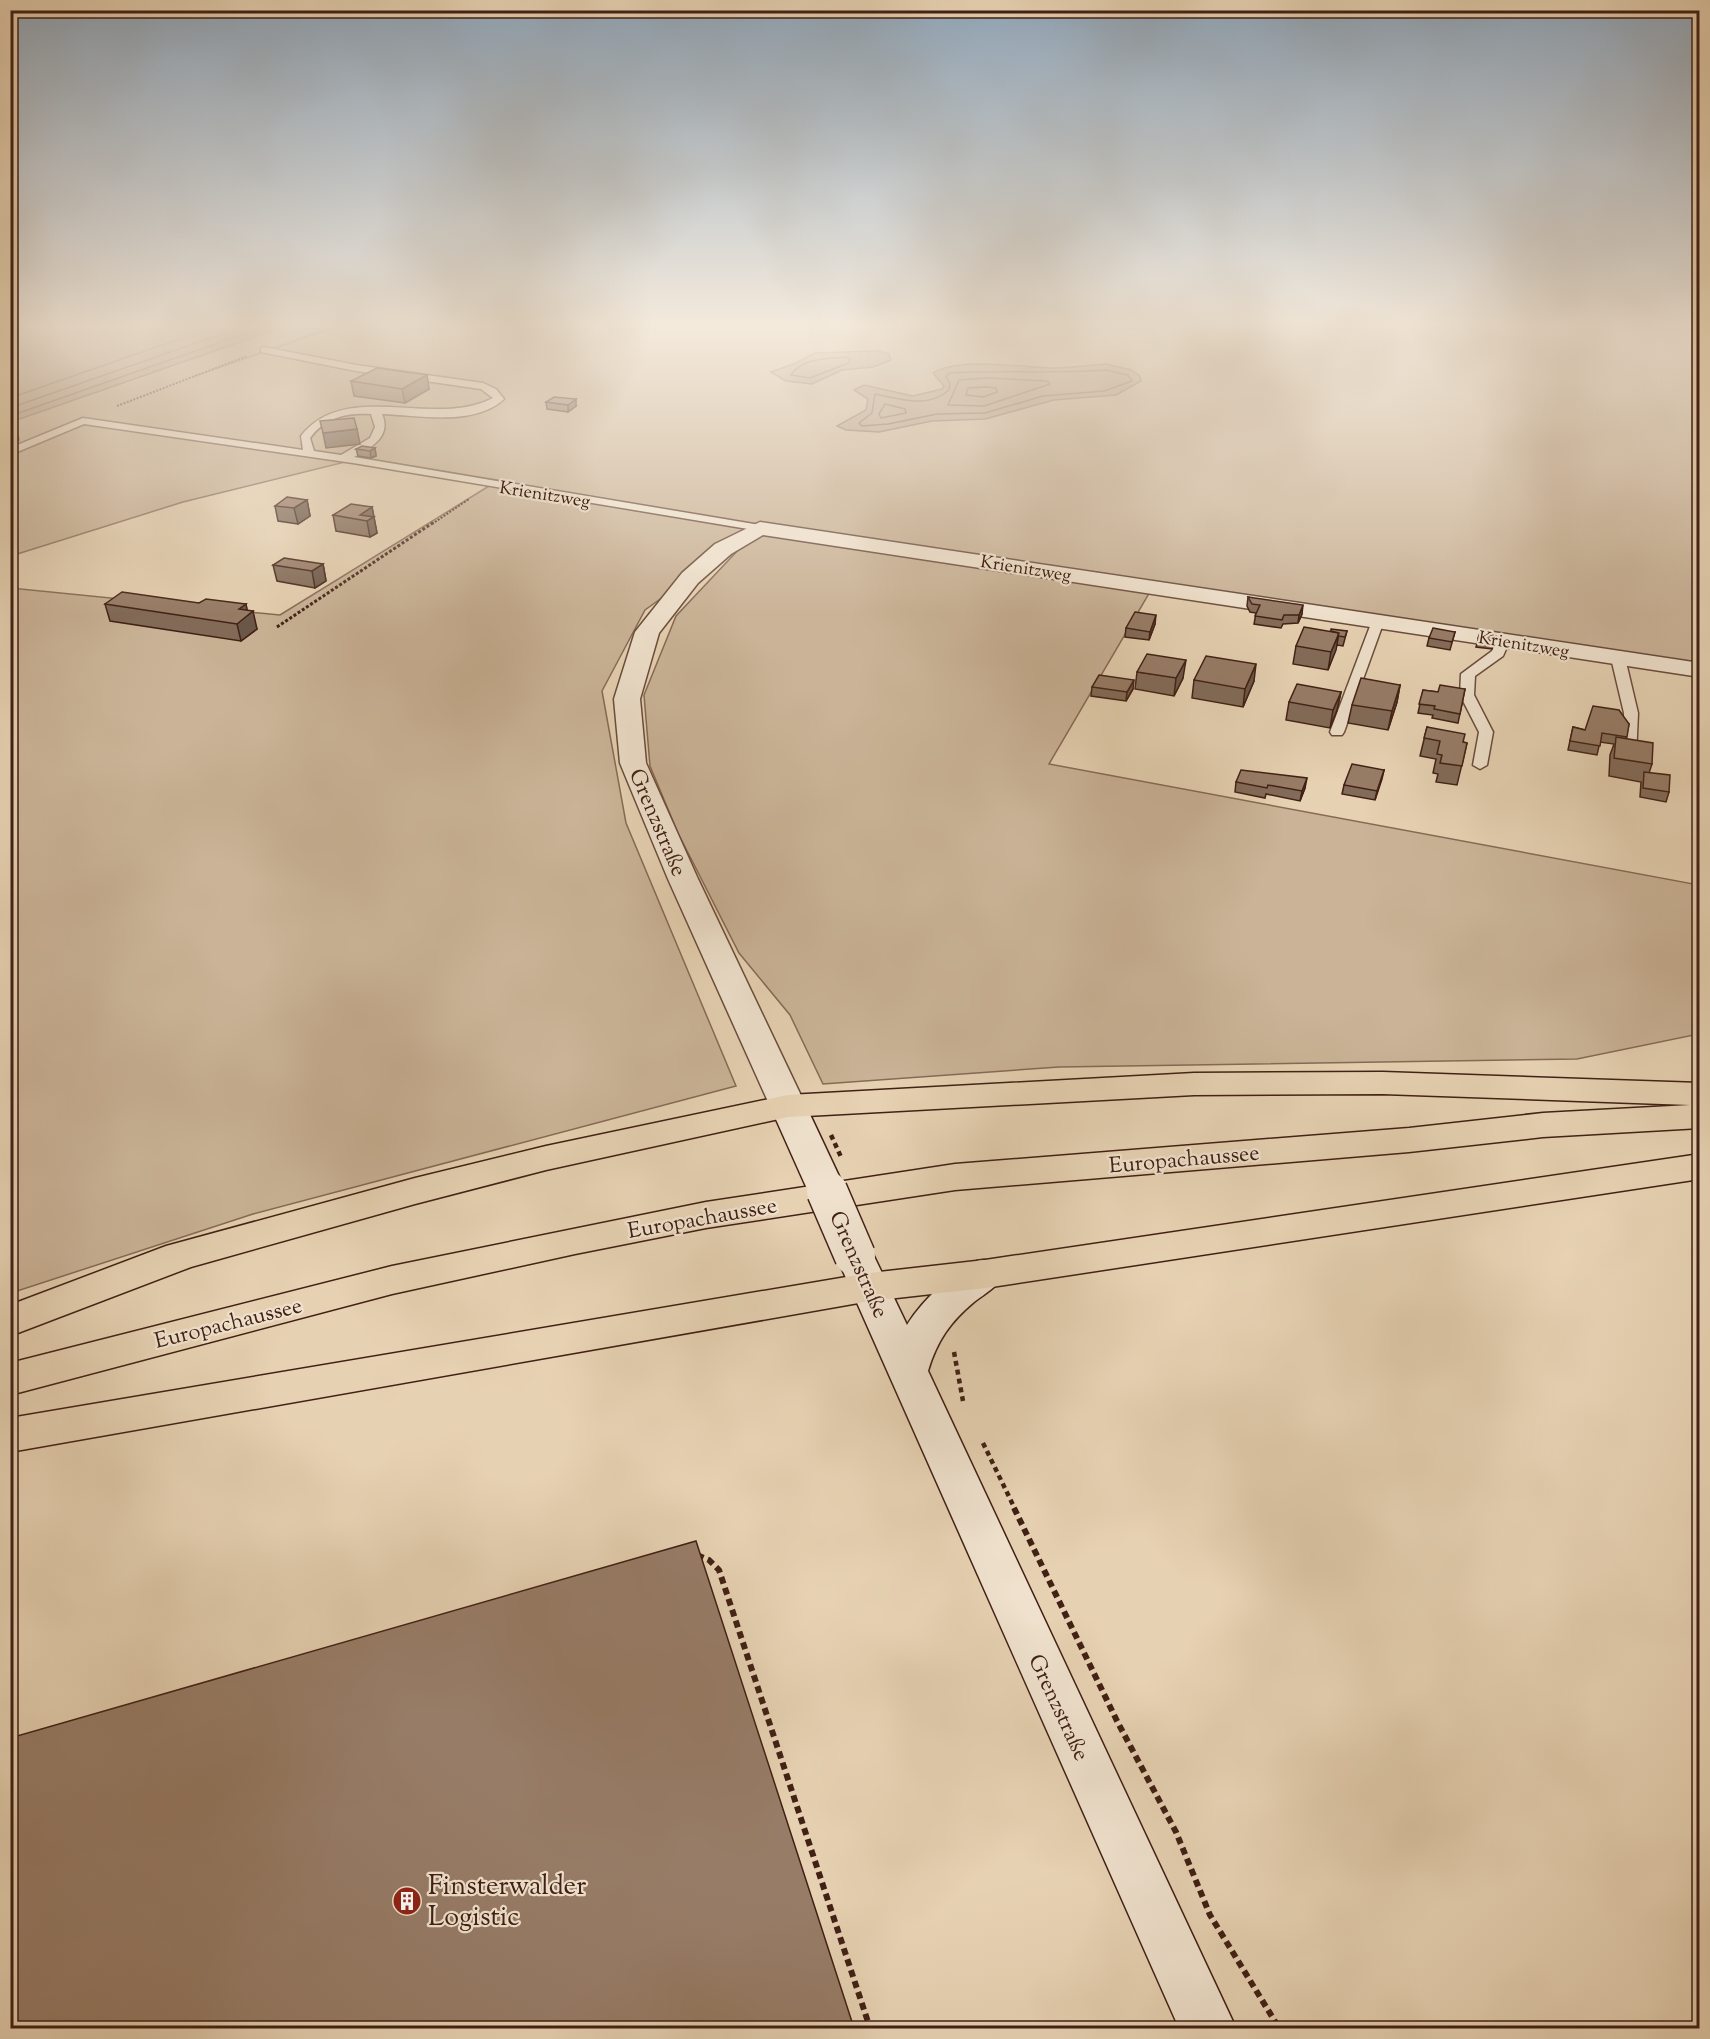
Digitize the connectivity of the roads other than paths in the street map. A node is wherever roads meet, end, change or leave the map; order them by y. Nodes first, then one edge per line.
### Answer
1 (78, 423) edge
2 (98, 423) edge
3 (319, 423) edge
4 (380, 423) edge
5 (10, 452) edge
6 (309, 454) junction
7 (348, 460) junction
8 (760, 528) junction
9 (1378, 621) junction
10 (1503, 640) junction
11 (1618, 658) junction
12 (1700, 670) edge
13 (1337, 732) dead end
14 (1629, 757) edge
15 (1480, 765) dead end
16 (1700, 1094) edge
17 (1700, 1116) edge
18 (795, 1123) junction
19 (1700, 1135) edge
20 (1409, 1140) junction
21 (1700, 1166) edge
22 (862, 1272) junction
23 (985, 1274) junction
24 (10, 1321) edge
25 (908, 1370) junction
26 (10, 1379) edge
27 (10, 1435) edge
28 (1208, 2028) edge

1 - 5 lane, Krienitzweg
2 - 6 lane, Krienitzweg
3 - 6 lane
4 - 7 lane
6 - 7 lane, Krienitzweg
7 - 8 lane, Krienitzweg
8 - 9 street, Krienitzweg
8 - 18 street, Grenzstraße
9 - 10 street, Krienitzweg
9 - 13 lane
10 - 11 street, Krienitzweg
10 - 15 lane
11 - 12 street, Krienitzweg
11 - 14 lane
16 - 18 main road
17 - 20 main road, Europachaussee
18 - 22 street, Grenzstraße, bridge
18 - 24 main road
19 - 20 main road, Europachaussee
20 - 26 main road, Europachaussee
21 - 23 main road
22 - 23 main road
22 - 25 street, Grenzstraße
22 - 27 main road
23 - 25 street
25 - 28 street, Grenzstraße

